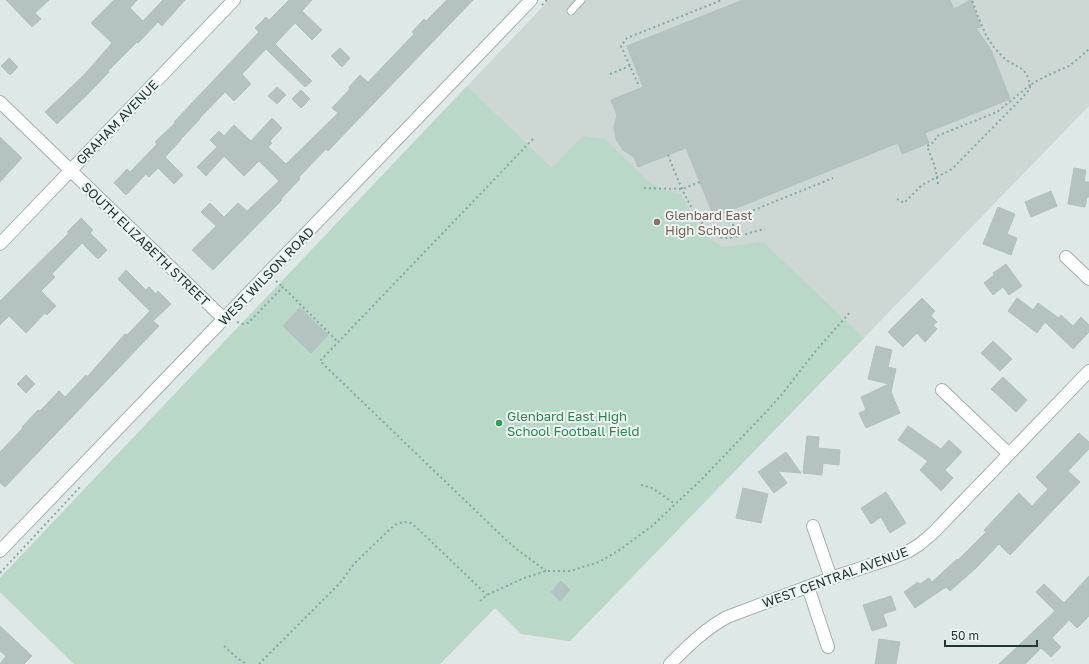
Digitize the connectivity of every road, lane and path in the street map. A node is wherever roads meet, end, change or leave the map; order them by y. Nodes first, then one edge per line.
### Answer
1 (234, 0) edge
2 (581, 0) edge
3 (722, 0) edge
4 (972, 0) edge
5 (529, 1) edge
6 (571, 11) dead end
7 (1089, 49) edge
8 (630, 66) junction
9 (610, 74) dead end
10 (638, 84) dead end
11 (1030, 85) junction
12 (0, 102) edge
13 (533, 139) dead end
14 (668, 155) dead end
15 (70, 170) junction
16 (937, 177) junction
17 (833, 178) dead end
18 (700, 182) dead end
19 (938, 184) dead end
20 (644, 188) dead end
21 (682, 189) junction
22 (897, 199) dead end
23 (713, 214) dead end
24 (699, 220) junction
25 (765, 229) dead end
26 (735, 236) junction
27 (0, 244) edge
28 (1066, 257) dead end
29 (1089, 279) edge
30 (275, 280) dead end
31 (283, 287) junction
32 (851, 311) dead end
33 (230, 320) junction
34 (338, 342) junction
35 (1089, 371) edge
36 (942, 390) dead end
37 (1009, 454) junction
38 (641, 485) dead end
39 (675, 504) junction
40 (813, 526) dead end
41 (0, 552) edge
42 (546, 571) junction
43 (831, 578) junction
44 (808, 587) junction
45 (487, 595) junction
46 (480, 601) dead end
47 (224, 646) dead end
48 (828, 647) dead end
49 (247, 664) edge
50 (259, 664) edge
51 (670, 664) edge

1 - 15 street, GRAHAM AVENUE
2 - 6 lane
3 - 8 path
4 - 11 path
5 - 33 street, WEST WILSON ROAD
7 - 11 path
8 - 9 path
8 - 10 path
11 - 16 path
11 - 16 path
12 - 15 street, SOUTH ELIZABETH STREET
13 - 34 path
14 - 21 path
15 - 27 street, GRAHAM AVENUE
15 - 33 street, SOUTH ELIZABETH STREET
16 - 19 path
16 - 22 path
17 - 26 path
18 - 21 path
20 - 21 path
21 - 24 path
23 - 24 path
24 - 26 path
25 - 26 path
28 - 29 street
30 - 31 path
31 - 33 path
31 - 34 path
32 - 39 path
33 - 41 street, WEST WILSON ROAD
34 - 42 path
35 - 37 street, WEST CENTRAL AVENUE
36 - 37 street
37 - 43 street, WEST CENTRAL AVENUE
38 - 39 path
39 - 42 path
40 - 43 street
42 - 45 path
43 - 44 street, WEST CENTRAL AVENUE
44 - 48 street
44 - 51 street, WEST CENTRAL AVENUE
45 - 46 path
45 - 50 path
47 - 49 path

